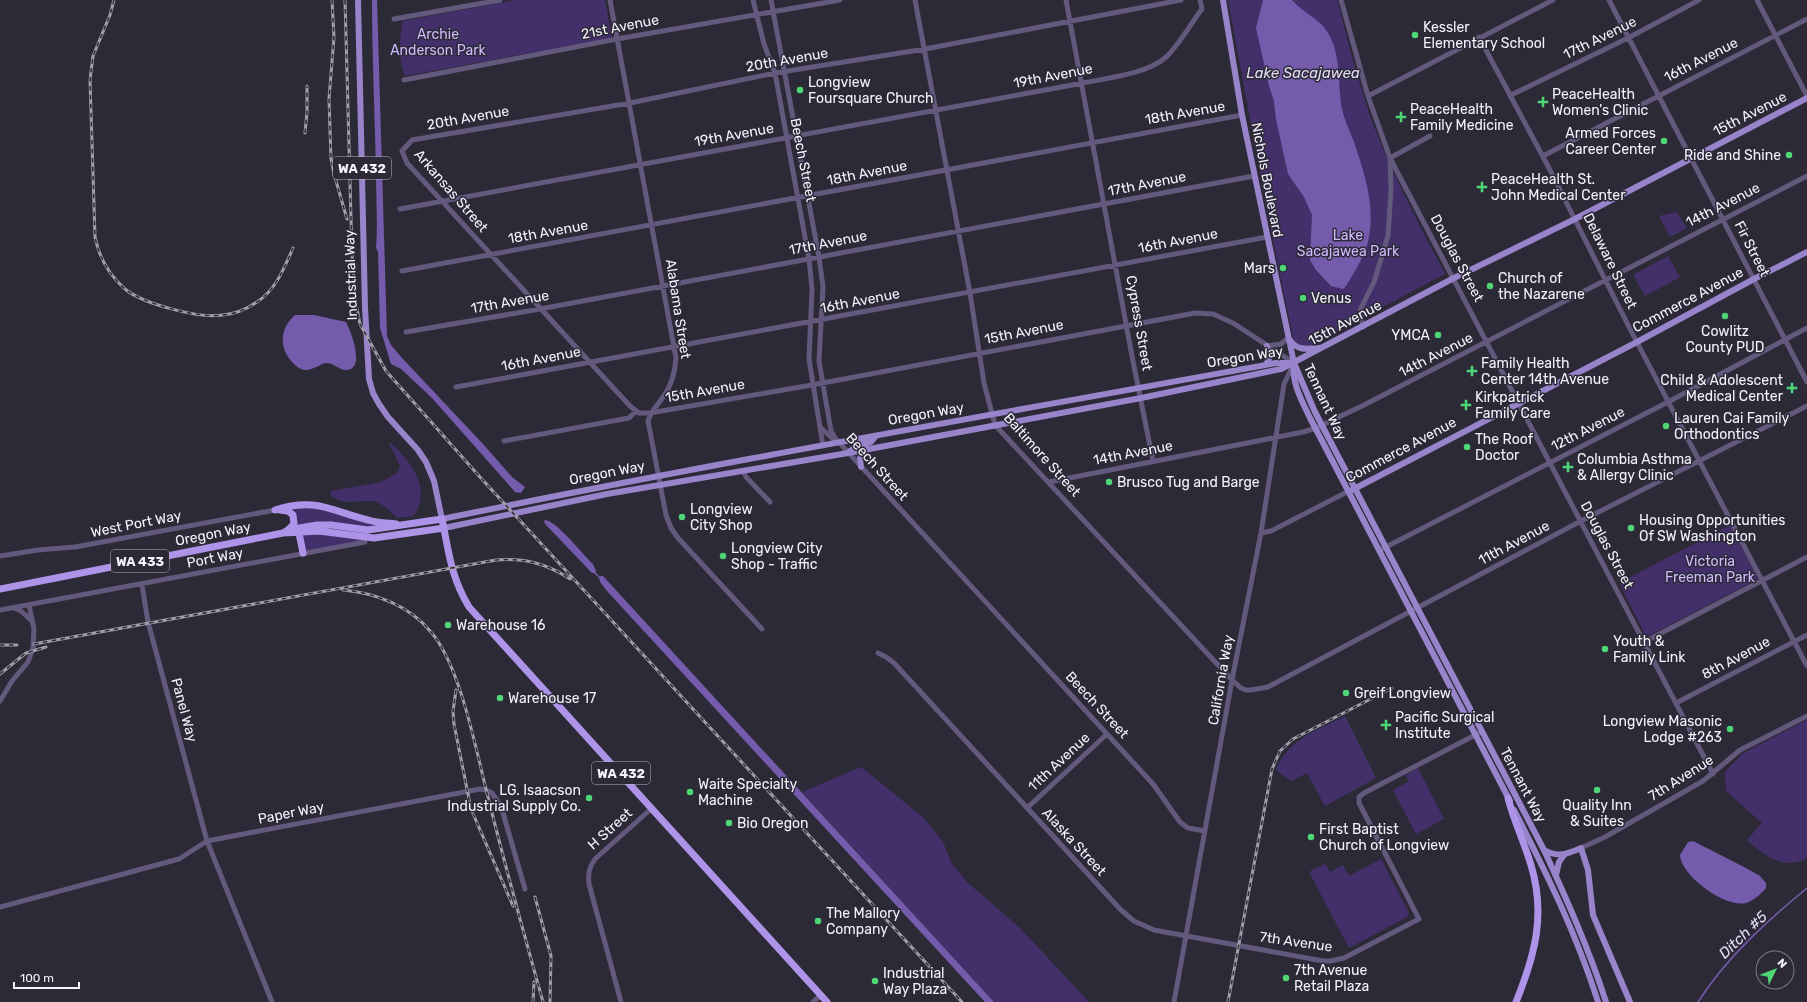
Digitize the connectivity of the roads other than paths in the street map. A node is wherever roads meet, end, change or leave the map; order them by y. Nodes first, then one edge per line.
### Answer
1 (358, 0) edge
2 (500, 0) edge
3 (610, 0) edge
4 (753, 0) edge
5 (771, 0) edge
6 (840, 0) edge
7 (915, 0) edge
8 (1066, 0) edge
9 (1181, 0) edge
10 (1200, 0) edge
11 (1223, 0) edge
12 (1341, 0) edge
13 (1553, 0) edge
14 (1609, 0) edge
15 (1699, 0) edge
16 (1757, 0) edge
17 (773, 12) junction
18 (756, 15) junction
19 (394, 19) dead end
20 (1807, 20) edge
21 (1070, 21) junction
22 (1776, 35) junction
23 (1479, 38) junction
24 (1628, 38) junction
25 (617, 39) junction
26 (925, 49) junction
27 (785, 72) junction
28 (775, 73) junction
29 (404, 80) dead end
30 (1083, 83) junction
31 (1510, 95) junction
32 (1368, 96) junction
33 (1657, 96) junction
34 (1807, 97) edge
35 (630, 103) junction
36 (935, 110) junction
37 (1242, 115) junction
38 (1430, 136) dead end
39 (797, 137) junction
40 (786, 139) junction
41 (1093, 142) junction
42 (402, 151) joint
43 (1543, 156) junction
44 (1390, 158) junction
45 (1690, 158) junction
46 (641, 164) junction
47 (946, 170) junction
48 (1254, 176) junction
49 (1807, 176) edge
50 (808, 196) junction
51 (798, 198) junction
52 (442, 202) junction
53 (1104, 204) junction
54 (400, 209) dead end
55 (1575, 219) junction
56 (1723, 219) junction
57 (652, 225) junction
58 (957, 232) junction
59 (1267, 236) junction
60 (1807, 252) edge
61 (490, 255) junction
62 (819, 257) junction
63 (810, 259) junction
64 (1116, 264) junction
65 (402, 271) dead end
66 (1454, 278) junction
67 (1754, 279) junction
68 (1606, 280) junction
69 (662, 286) junction
70 (970, 293) junction
71 (540, 309) junction
72 (822, 320) junction
73 (811, 322) junction
74 (1127, 325) junction
75 (1363, 327) junction
76 (1807, 328) edge
77 (406, 332) dead end
78 (1288, 338) junction
79 (1784, 339) junction
80 (1487, 342) junction
81 (1637, 342) junction
82 (673, 346) junction
83 (1268, 346) junction
84 (1323, 348) junction
85 (979, 353) junction
86 (589, 363) junction
87 (1294, 363) junction
88 (1265, 365) junction
89 (823, 382) junction
90 (1807, 382) edge
91 (812, 384) junction
92 (456, 387) dead end
93 (1138, 388) junction
94 (1141, 398) junction
95 (1668, 402) junction
96 (1519, 403) junction
97 (1807, 406) edge
98 (636, 411) junction
99 (650, 413) junction
100 (991, 415) junction
101 (819, 424) junction
102 (995, 425) junction
103 (1322, 425) junction
104 (1316, 428) junction
105 (875, 437) junction
106 (1275, 438) junction
107 (504, 441) dead end
108 (838, 443) junction
109 (823, 446) junction
110 (866, 449) junction
111 (848, 453) junction
112 (1153, 461) junction
113 (1700, 461) junction
114 (1550, 462) junction
115 (860, 467) junction
116 (743, 471) junction
117 (658, 476) junction
118 (1050, 482) junction
119 (660, 486) junction
120 (1355, 488) junction
121 (1349, 491) junction
122 (770, 502) dead end
123 (275, 510) junction
124 (442, 519) junction
125 (1581, 521) junction
126 (405, 525) junction
127 (444, 528) junction
128 (286, 532) junction
129 (299, 533) junction
130 (1261, 533) junction
131 (365, 542) dead end
132 (1386, 547) junction
133 (1379, 550) junction
134 (303, 553) junction
135 (0, 556) edge
136 (1807, 557) edge
137 (1763, 580) junction
138 (142, 585) junction
139 (0, 589) edge
140 (29, 605) junction
141 (13, 608) junction
142 (1417, 608) junction
143 (0, 610) edge
144 (1411, 611) junction
145 (32, 621) junction
146 (762, 629) dead end
147 (1807, 635) edge
148 (1794, 641) junction
149 (1644, 642) junction
150 (878, 653) dead end
151 (1807, 666) edge
152 (1232, 680) junction
153 (0, 701) edge
154 (1676, 703) junction
155 (1807, 716) edge
156 (1481, 731) junction
157 (1108, 734) junction
158 (1475, 734) junction
159 (1713, 774) junction
160 (1508, 798) junction
161 (652, 808) junction
162 (1027, 808) junction
163 (1205, 831) junction
164 (207, 841) junction
165 (1581, 848) junction
166 (1544, 850) junction
167 (1564, 855) junction
168 (1556, 876) junction
169 (524, 889) dead end
170 (0, 906) edge
171 (1185, 936) junction
172 (821, 995) junction
173 (272, 1002) edge
174 (621, 1002) edge
175 (813, 1002) edge
176 (827, 1002) edge
177 (1174, 1002) edge
178 (1516, 1002) edge
179 (1598, 1002) edge
180 (1606, 1002) edge
181 (1630, 1002) edge

1 - 124 main road, Industrial Way / WA 432
2 - 19 street
3 - 25 street, Alabama Street
4 - 18 street, Beech Street
5 - 17 street, Beech Street
6 - 17 street, 21st Avenue
7 - 26 street, Baltimore Street
8 - 21 street, Cypress Street
9 - 21 street, 20th Avenue
10 - 30 street, 19th Avenue
11 - 37 main road, Nichols Boulevard
12 - 32 street
13 - 23 street
14 - 24 street, Fir Street
15 - 24 street, 17th Avenue
16 - 22 street
17 - 18 street, 21st Avenue
17 - 27 street, Beech Street
18 - 25 street, 21st Avenue
18 - 28 street, Beech Street
20 - 22 street, 16th Avenue
21 - 26 street, 20th Avenue
21 - 30 street, Cypress Street
22 - 33 street, 16th Avenue
22 - 34 street
23 - 31 street, Delaware Street
23 - 32 street
24 - 31 street, 17th Avenue
24 - 33 street, Fir Street
25 - 29 street, 21st Avenue
25 - 35 street, Alabama Street
26 - 27 street, 20th Avenue
26 - 36 street, Baltimore Street
27 - 28 street, 20th Avenue
27 - 39 street, Beech Street
28 - 35 street, 20th Avenue
28 - 40 street, Beech Street
30 - 36 street, 19th Avenue
30 - 41 street, Cypress Street
31 - 43 street, Delaware Street
32 - 44 street
33 - 43 street, 16th Avenue
33 - 45 street, Fir Street
34 - 45 main road, 15th Avenue
35 - 42 street, 20th Avenue
35 - 46 street, Alabama Street
36 - 39 street, 19th Avenue
36 - 47 street, Baltimore Street
37 - 41 street, 18th Avenue
37 - 48 main road, Nichols Boulevard
38 - 44 street
39 - 40 street, 19th Avenue
39 - 50 street, Beech Street
40 - 46 street, 19th Avenue
40 - 51 street, Beech Street
41 - 47 street, 18th Avenue
41 - 53 street, Cypress Street
42 - 52 street, Arkansas Street
43 - 55 street, Delaware Street
44 - 66 street, Douglas Street
44 - 75 street
45 - 55 main road, 15th Avenue
45 - 56 street, Fir Street
46 - 52 street, 19th Avenue
46 - 57 street, Alabama Street
47 - 50 street, 18th Avenue
47 - 58 street, Baltimore Street
48 - 53 street, 17th Avenue
48 - 59 main road, Nichols Boulevard
49 - 56 street, 14th Avenue
50 - 51 street, 18th Avenue
50 - 62 street, Beech Street
51 - 57 street, 18th Avenue
51 - 63 street, Beech Street
52 - 54 street, 19th Avenue
52 - 61 street, Arkansas Street
53 - 58 street, 17th Avenue
53 - 64 street, Cypress Street
55 - 66 main road, 15th Avenue
55 - 68 street, Delaware Street
56 - 67 street, Fir Street
56 - 68 street, 14th Avenue
57 - 61 street, 18th Avenue
57 - 69 street, Alabama Street
58 - 62 street, 17th Avenue
58 - 70 street, Baltimore Street
59 - 64 street, 16th Avenue
59 - 78 main road, Nichols Boulevard
60 - 67 main road, Commerce Avenue
61 - 65 street, 18th Avenue
61 - 71 street, Arkansas Street
62 - 63 street, 17th Avenue
62 - 72 street, Beech Street
63 - 69 street, 17th Avenue
63 - 73 street, Beech Street
64 - 70 street, 16th Avenue
64 - 74 street, Cypress Street
66 - 75 main road, 15th Avenue
66 - 80 street, Douglas Street
67 - 79 street, Fir Street
67 - 81 main road, Commerce Avenue
68 - 80 street, 14th Avenue
68 - 81 street, Delaware Street
69 - 71 street, 17th Avenue
69 - 82 street, Alabama Street
70 - 72 street, 16th Avenue
70 - 85 street, Baltimore Street
71 - 77 street, 17th Avenue
71 - 86 street, Arkansas Street
72 - 73 street, 16th Avenue
72 - 89 street, Beech Street
73 - 82 street, 16th Avenue
73 - 91 street, Beech Street
74 - 83 street, 15th Avenue
74 - 85 street, 15th Avenue
74 - 93 street, Cypress Street
75 - 84 main road, 15th Avenue
76 - 79 street, 12th Avenue
78 - 83 street
78 - 84 main road
78 - 87 main road, Nichols Boulevard
79 - 90 street, Fir Street
79 - 95 street, 12th Avenue
80 - 96 street, Douglas Street
80 - 103 street, 14th Avenue
81 - 95 street, Delaware Street
81 - 96 main road, Commerce Avenue
82 - 86 street, 16th Avenue
82 - 99 street, Alabama Street
83 - 87 street, 15th Avenue
83 - 88 main road
84 - 87 main road, 15th Avenue
85 - 89 street, 15th Avenue
85 - 100 street, Baltimore Street
86 - 92 street, 16th Avenue
86 - 98 street, Arkansas Street
87 - 88 main road, Oregon Way
87 - 94 main road, Oregon Way
87 - 103 main road, Tennant Way
87 - 104 main road, Tennant Way
87 - 106 street, California Way
88 - 93 main road, Oregon Way
89 - 91 street, 15th Avenue
89 - 108 street, Beech Street
91 - 99 street, 15th Avenue
91 - 101 street, Beech Street
93 - 94 street, Cypress Street
93 - 100 main road, Oregon Way
94 - 102 main road, Oregon Way
94 - 112 street, Cypress Street
95 - 113 street, Delaware Street
95 - 114 street, 12th Avenue
96 - 114 street, Douglas Street
96 - 120 main road, Commerce Avenue
97 - 113 street, 11th Avenue
98 - 99 street
98 - 107 street
99 - 117 street
100 - 102 street, Baltimore Street
100 - 105 main road, Oregon Way
101 - 108 street
101 - 109 street, Beech Street
102 - 110 main road, Oregon Way
102 - 118 street, Baltimore Street
103 - 104 street, 14th Avenue
103 - 120 main road, Tennant Way
104 - 106 street, 14th Avenue
104 - 121 main road, Tennant Way
105 - 108 main road, Oregon Way
105 - 111 main road
106 - 112 street, 14th Avenue
106 - 130 street, California Way
108 - 109 main road, Oregon Way
108 - 111 street, Beech Street
109 - 117 main road, Oregon Way
110 - 111 main road, Oregon Way
110 - 115 main road
111 - 115 street, Beech Street
111 - 116 main road, Oregon Way
112 - 118 street, 14th Avenue
113 - 125 street, 11th Avenue
113 - 137 street, Delaware Street
114 - 125 street, Douglas Street
114 - 132 street, 12th Avenue
115 - 157 street, Beech Street
116 - 119 main road, Oregon Way
116 - 122 street
117 - 119 street
117 - 124 main road, Oregon Way
118 - 152 street, Baltimore Street
119 - 127 main road, Oregon Way
119 - 146 street
120 - 121 main road, Commerce Avenue
120 - 132 main road, Tennant Way
121 - 130 street, Commerce Avenue
121 - 133 main road, Tennant Way
123 - 126 highway
123 - 128 highway
123 - 135 street, West Port Way
124 - 126 highway, Oregon Way / WA 433
124 - 127 highway, Industrial Way / WA 432
125 - 142 street, 11th Avenue
125 - 149 street, Douglas Street
126 - 128 highway, Oregon Way / WA 433
127 - 129 highway, Oregon Way / WA 433
127 - 161 highway, WA 432
128 - 129 highway, Oregon Way / WA 433
128 - 139 highway, Oregon Way / WA 433
129 - 134 highway
130 - 152 street, California Way
131 - 134 street, Port Way
132 - 133 street, 12th Avenue
132 - 142 main road, Tennant Way
133 - 144 main road, Tennant Way
134 - 138 street, Port Way
136 - 137 street
137 - 148 street, Delaware Street
137 - 149 street
138 - 140 street, Port Way
138 - 164 street, Panel Way
140 - 141 street, Port Way
140 - 145 street
141 - 143 street, Port Way
141 - 145 street
142 - 144 street, 11th Avenue
142 - 156 main road, Tennant Way
144 - 152 street, 11th Avenue
144 - 158 main road, Tennant Way
145 - 153 street
147 - 148 street, 8th Avenue
148 - 151 street, Delaware Street
148 - 154 street, 8th Avenue
149 - 154 street, Douglas Street
150 - 162 street, Alaska Street
152 - 163 street, California Way
154 - 159 street, Douglas Street
155 - 159 street, 7th Avenue
156 - 158 street
156 - 166 main road, Tennant Way
157 - 162 street, 11th Avenue
157 - 163 street, Beech Street
158 - 160 main road, Tennant Way
158 - 171 street, 7th Avenue
159 - 165 street, 7th Avenue
160 - 178 highway
160 - 179 main road, Tennant Way
161 - 172 highway, WA 432
161 - 174 street, H Street
162 - 171 street, Alaska Street
163 - 171 street, California Way
164 - 169 street, Paper Way
164 - 170 street, Paper Way
164 - 173 street, Panel Way
165 - 167 main road, 7th Avenue
165 - 181 main road
166 - 167 main road
166 - 168 main road, Tennant Way
167 - 168 main road
168 - 180 main road, Tennant Way
171 - 177 street, California Way
172 - 175 street
172 - 176 highway, WA 432

